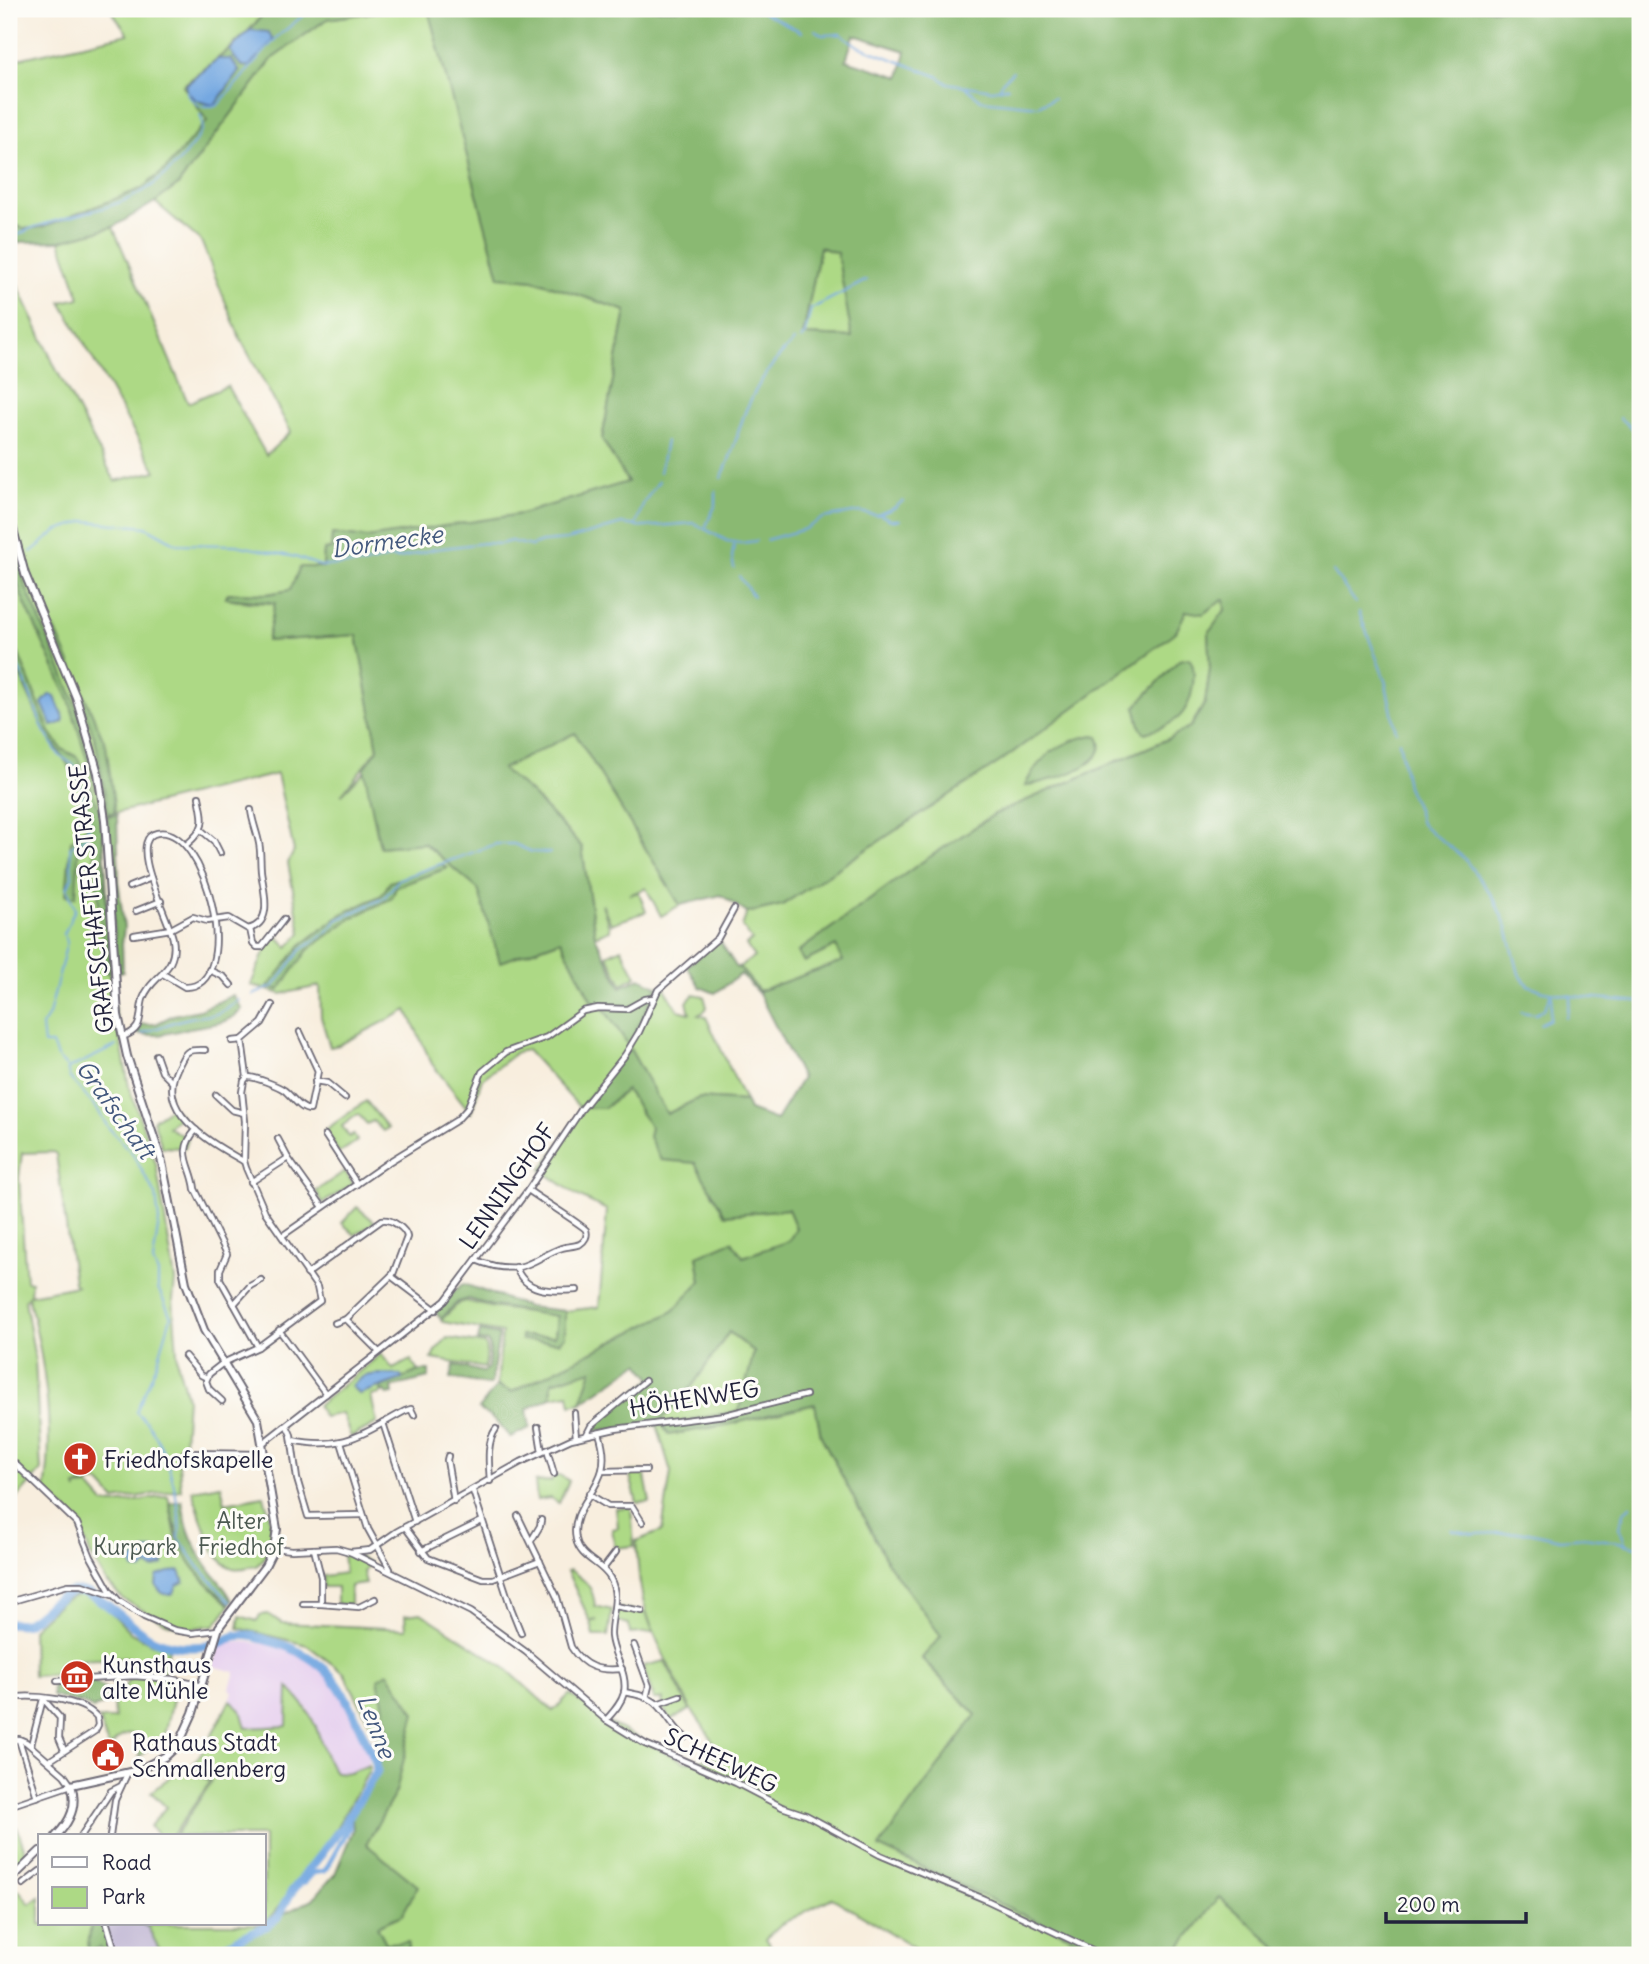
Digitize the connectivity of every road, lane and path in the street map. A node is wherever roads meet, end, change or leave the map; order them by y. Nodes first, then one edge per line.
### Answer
1 (9, 514) edge
2 (199, 797) dead end
3 (251, 810) dead end
4 (201, 830) junction
5 (186, 845) junction
6 (220, 853) dead end
7 (151, 878) junction
8 (129, 887) dead end
9 (160, 901) junction
10 (734, 909) dead end
11 (136, 911) dead end
12 (284, 919) dead end
13 (215, 920) junction
14 (171, 929) junction
15 (250, 929) junction
16 (134, 935) dead end
17 (209, 970) junction
18 (163, 974) junction
19 (231, 985) dead end
20 (653, 998) junction
21 (272, 1005) dead end
22 (300, 1032) dead end
23 (122, 1037) junction
24 (242, 1040) junction
25 (232, 1041) dead end
26 (205, 1050) dead end
27 (156, 1055) dead end
28 (247, 1077) junction
29 (315, 1081) junction
30 (171, 1082) junction
31 (216, 1095) dead end
32 (345, 1098) dead end
33 (244, 1113) junction
34 (196, 1130) junction
35 (325, 1135) dead end
36 (278, 1139) dead end
37 (288, 1158) junction
38 (244, 1161) junction
39 (251, 1182) junction
40 (357, 1184) junction
41 (528, 1190) junction
42 (323, 1207) junction
43 (282, 1236) junction
44 (476, 1260) junction
45 (516, 1267) junction
46 (307, 1274) junction
47 (391, 1276) junction
48 (261, 1280) dead end
49 (578, 1290) dead end
50 (234, 1304) junction
51 (436, 1310) junction
52 (346, 1319) junction
53 (335, 1323) dead end
54 (279, 1330) junction
55 (258, 1347) junction
56 (379, 1352) junction
57 (186, 1356) dead end
58 (223, 1363) junction
59 (206, 1378) junction
60 (645, 1381) dead end
61 (326, 1394) junction
62 (806, 1395) dead end
63 (222, 1401) dead end
64 (573, 1413) dead end
65 (414, 1415) dead end
66 (383, 1423) junction
67 (287, 1426) junction
68 (538, 1427) dead end
69 (496, 1429) dead end
70 (599, 1433) junction
71 (587, 1434) junction
72 (576, 1438) junction
73 (292, 1440) junction
74 (341, 1442) junction
75 (263, 1443) junction
76 (545, 1451) junction
77 (184, 1453) dead end
78 (265, 1454) junction
79 (448, 1456) dead end
80 (9, 1458) edge
81 (646, 1469) dead end
82 (602, 1471) junction
83 (554, 1474) dead end
84 (490, 1481) junction
85 (473, 1491) junction
86 (589, 1494) junction
87 (454, 1501) junction
88 (363, 1515) junction
89 (519, 1516) dead end
90 (541, 1520) dead end
91 (482, 1521) junction
92 (415, 1522) junction
93 (642, 1522) dead end
94 (405, 1527) junction
95 (531, 1542) junction
96 (376, 1546) junction
97 (274, 1548) junction
98 (314, 1549) junction
99 (421, 1551) junction
100 (350, 1552) junction
101 (616, 1552) dead end
102 (540, 1561) junction
103 (603, 1569) junction
104 (390, 1570) junction
105 (500, 1576) junction
106 (113, 1595) junction
107 (374, 1599) dead end
108 (9, 1602) edge
109 (303, 1604) dead end
110 (321, 1604) junction
111 (615, 1606) junction
112 (642, 1611) dead end
113 (217, 1632) junction
114 (521, 1633) dead end
115 (634, 1645) dead end
116 (622, 1669) junction
117 (57, 1681) dead end
118 (202, 1686) junction
119 (624, 1692) junction
120 (680, 1696) dead end
121 (646, 1698) junction
122 (9, 1699) edge
123 (43, 1699) junction
124 (657, 1704) junction
125 (606, 1720) junction
126 (685, 1737) dead end
127 (19, 1739) junction
128 (9, 1741) edge
129 (30, 1745) junction
130 (64, 1750) junction
131 (49, 1760) junction
132 (128, 1772) junction
133 (71, 1785) junction
134 (122, 1786) junction
135 (37, 1797) junction
136 (9, 1806) edge
137 (58, 1834) edge
138 (81, 1834) edge
139 (110, 1834) edge
140 (38, 1853) edge
141 (38, 1873) edge
142 (9, 1881) edge
143 (23, 1884) dead end
144 (108, 1926) edge
145 (113, 1944) dead end
146 (1103, 1955) edge

1 - 23 street, GRAFSCHAFTER STRASSE
2 - 4 street
3 - 15 street
4 - 5 street
4 - 6 street
5 - 7 street
5 - 13 street
7 - 8 street
7 - 9 street
9 - 11 street
9 - 14 street
10 - 20 street, LENNINGHOF
12 - 15 street
13 - 14 street
13 - 15 street
13 - 17 street
14 - 16 street
14 - 18 street
17 - 18 street
17 - 19 street
18 - 23 street
20 - 40 street
20 - 41 street, LENNINGHOF
21 - 24 street
22 - 29 street
23 - 58 street, GRAFSCHAFTER STRASSE
24 - 25 street
24 - 28 street
26 - 30 street
27 - 30 street
28 - 29 street
28 - 33 street
29 - 32 street
30 - 34 street
31 - 33 street
33 - 38 street
34 - 38 street
34 - 50 street
35 - 40 street
36 - 37 street
37 - 39 street
37 - 42 street
38 - 39 street
39 - 43 street
40 - 42 street
41 - 44 street, LENNINGHOF
41 - 45 street
42 - 43 street
43 - 46 street
44 - 45 street
44 - 51 street, LENNINGHOF
45 - 49 street
46 - 47 street
46 - 54 street
47 - 51 street
47 - 52 street
48 - 50 street
50 - 55 street
51 - 56 street, LENNINGHOF
52 - 53 street
52 - 56 street
54 - 55 street
54 - 61 street
55 - 58 street
56 - 61 street, LENNINGHOF
57 - 59 street
58 - 59 street
58 - 75 street, GRAFSCHAFTER STRASSE
59 - 63 street
60 - 71 street, HÖHENWEG
61 - 67 street, LENNINGHOF
62 - 70 street, HÖHENWEG
64 - 72 street
65 - 66 street
66 - 74 street
66 - 92 street
67 - 73 street
67 - 75 street, LENNINGHOF
68 - 76 street
69 - 84 street
70 - 71 street, HÖHENWEG
70 - 82 street
71 - 72 street, HÖHENWEG
72 - 76 street, HÖHENWEG
73 - 74 street
73 - 88 street
74 - 88 street
75 - 78 street, GRAFSCHAFTER STRASSE
76 - 83 street
76 - 84 street, HÖHENWEG
77 - 78 street
78 - 97 street, GRAFSCHAFTER STRASSE
79 - 87 street
80 - 106 street
81 - 82 street
82 - 86 street
84 - 85 street, HÖHENWEG
85 - 87 street, HÖHENWEG
85 - 91 street
86 - 93 street
86 - 103 street
87 - 92 street, HÖHENWEG
88 - 96 street
89 - 95 street
90 - 95 street
91 - 99 street
91 - 105 street
92 - 94 street, HÖHENWEG
94 - 96 street, HÖHENWEG
94 - 99 street
95 - 102 street
96 - 100 street, HÖHENWEG
96 - 104 street
97 - 98 street, HÖHENWEG
97 - 113 street, GRAFSCHAFTER STRASSE
98 - 100 street, HÖHENWEG
98 - 110 street
99 - 105 street
100 - 104 street, SCHEEWEG
101 - 103 street
102 - 105 street
102 - 116 street
103 - 111 street
104 - 125 street, SCHEEWEG
105 - 114 street
106 - 108 street
106 - 113 street
107 - 110 street
109 - 110 street
111 - 112 street
111 - 116 street
113 - 118 street, GRAFSCHAFTER STRASSE
115 - 121 street
116 - 119 street
117 - 118 street
118 - 132 street, GRAFSCHAFTER STRASSE
119 - 121 street
119 - 125 street
120 - 124 street
121 - 124 street
122 - 123 street
123 - 129 street
123 - 130 street
123 - 130 street
124 - 126 street
125 - 146 street, SCHEEWEG
127 - 128 street
127 - 129 street
127 - 135 street
129 - 131 street
130 - 131 street
131 - 133 street
132 - 133 street, GRAFSCHAFTER STRASSE
132 - 134 street
133 - 135 street
133 - 137 street
134 - 138 street
134 - 139 street
135 - 136 street
140 - 142 street
141 - 143 street
144 - 145 street

